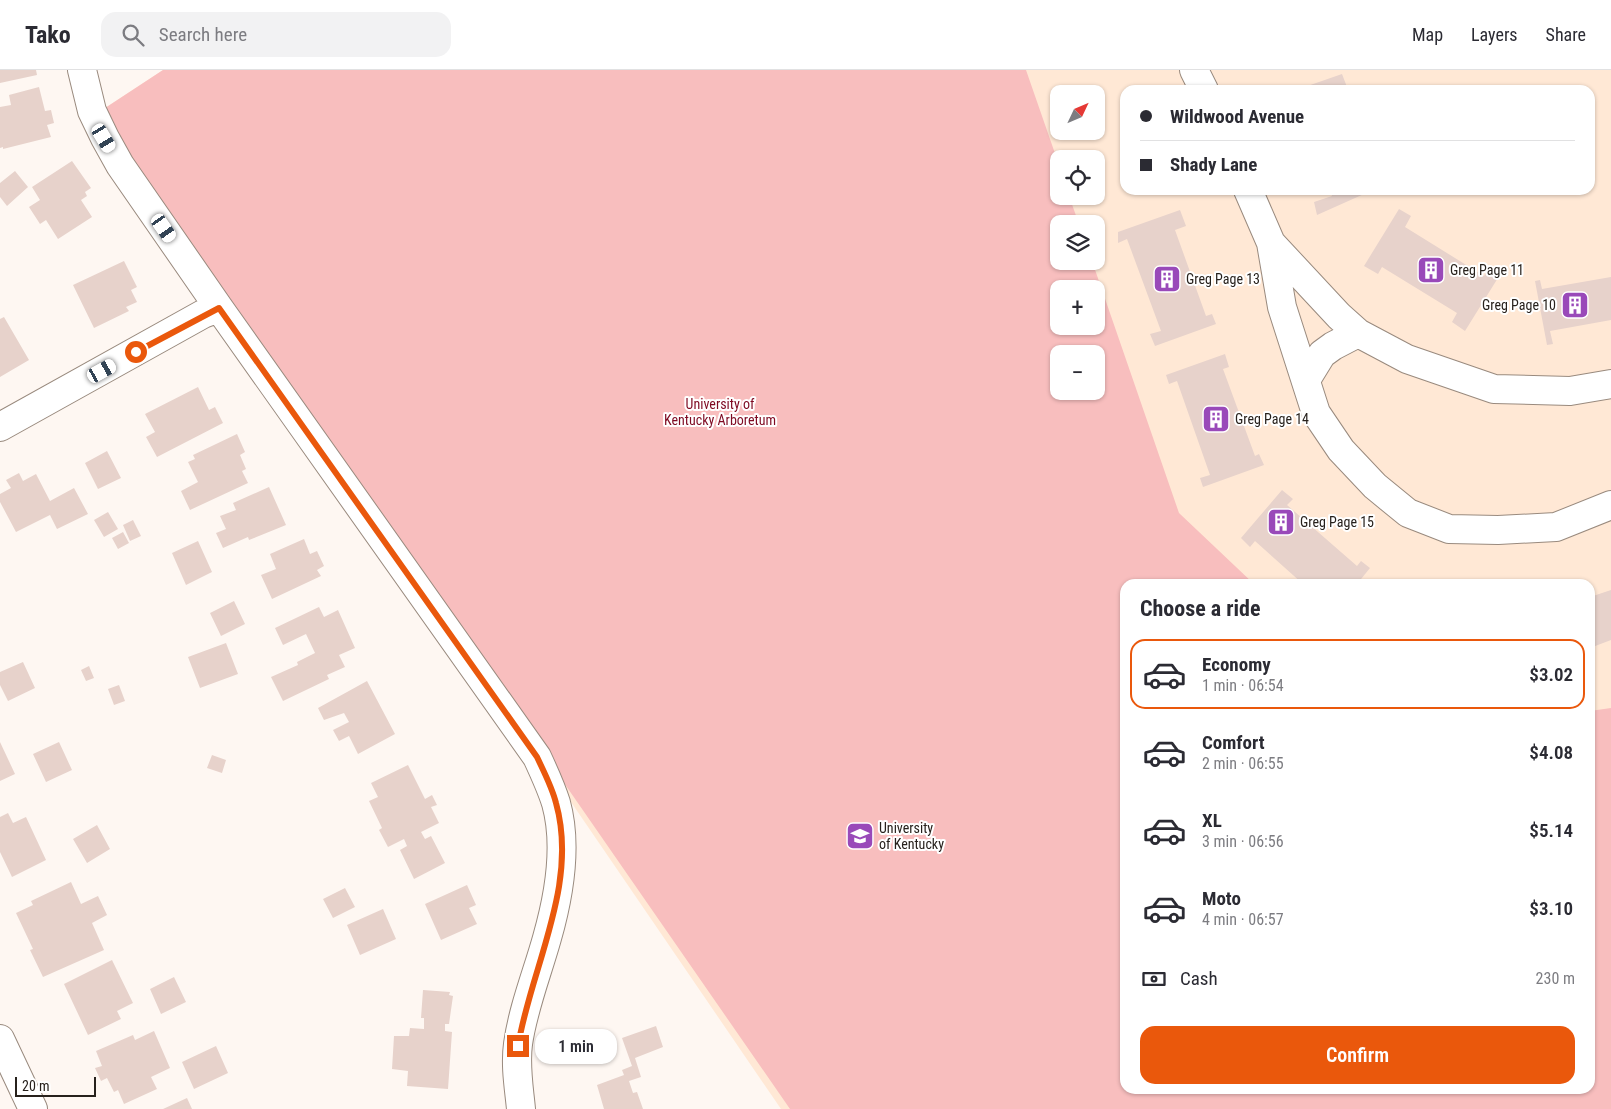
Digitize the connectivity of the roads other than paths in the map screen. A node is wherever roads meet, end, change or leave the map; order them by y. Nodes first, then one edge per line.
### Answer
1 (82, 70) edge
2 (1250, 195) edge
3 (1271, 243) junction
4 (219, 308) junction
5 (1358, 333) junction
6 (1306, 380) junction
7 (1611, 384) edge
8 (0, 427) edge
9 (1611, 506) edge
10 (0, 1039) edge
11 (33, 1109) edge
12 (521, 1109) edge

1 - 4 street
2 - 3 street
3 - 5 street
3 - 6 street
4 - 8 street
4 - 12 street
5 - 6 street
5 - 7 street
6 - 9 street
10 - 11 street

